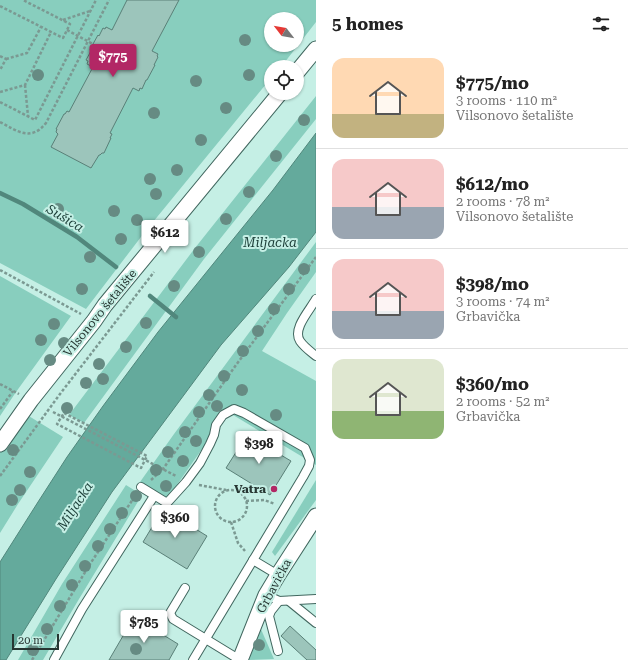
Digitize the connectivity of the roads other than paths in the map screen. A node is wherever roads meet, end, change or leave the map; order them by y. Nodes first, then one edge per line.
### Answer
1 (316, 49) edge
2 (304, 64) edge
3 (274, 100) edge
4 (316, 299) edge
5 (316, 356) edge
6 (0, 444) edge
7 (141, 487) road end
8 (154, 496) junction
9 (316, 516) edge
10 (253, 560) junction
11 (278, 575) junction
12 (185, 588) dead end
13 (273, 598) junction
14 (316, 599) edge
15 (289, 601) junction
16 (316, 623) edge
17 (205, 639) junction
18 (278, 651) dead end
19 (54, 660) edge
20 (193, 660) edge
21 (240, 660) edge

1 - 2 street
3 - 6 street, Vilsonovo šetalište
4 - 5 lane
7 - 8 lane
8 - 10 lane
8 - 19 lane
9 - 11 street, Grbavička
10 - 11 lane
10 - 17 lane
11 - 13 street, Grbavička
12 - 17 lane
13 - 15 lane
13 - 18 lane
13 - 21 street, Grbavička
14 - 15 lane
15 - 16 lane
17 - 20 lane
17 - 21 lane

